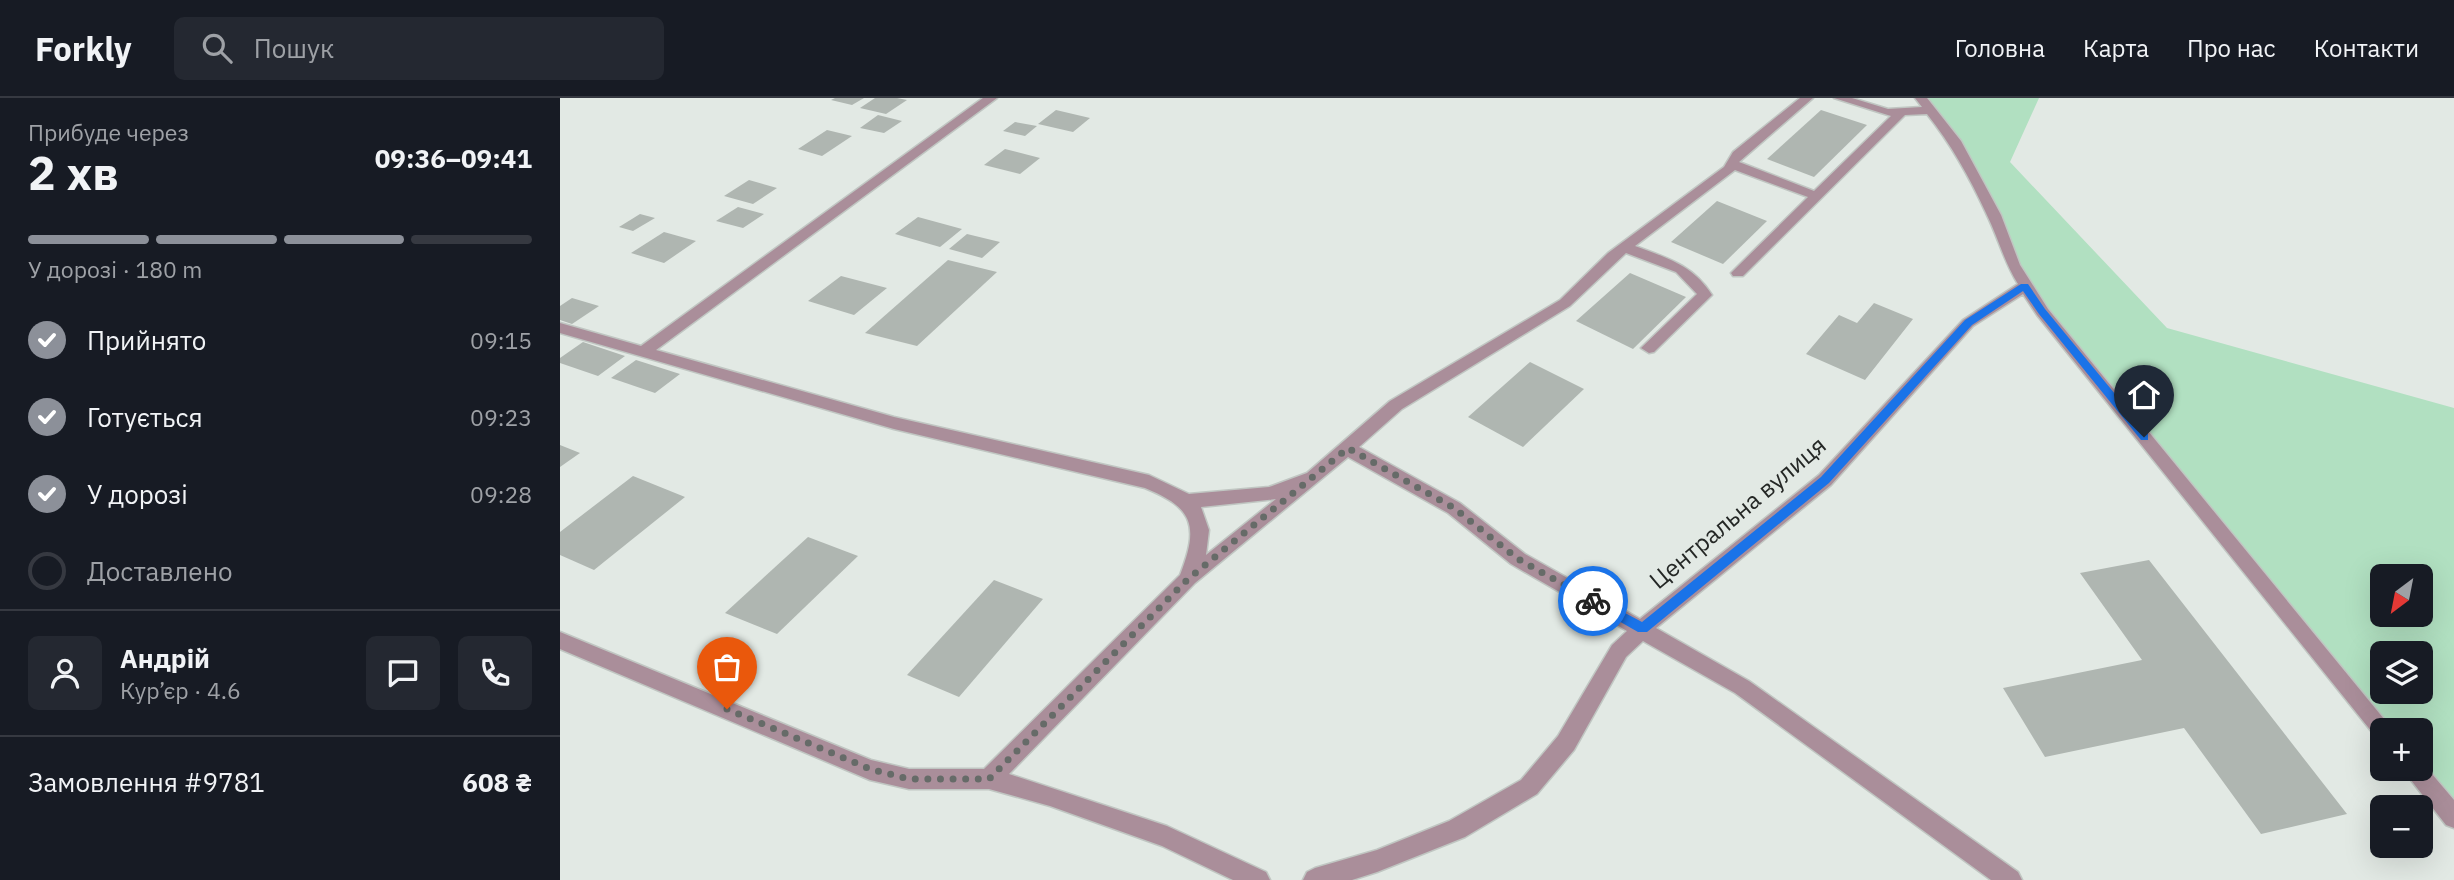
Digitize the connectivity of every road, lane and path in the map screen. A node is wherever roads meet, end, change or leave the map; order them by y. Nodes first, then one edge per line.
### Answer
1 (992, 98) edge
2 (1808, 98) edge
3 (1840, 98) edge
4 (1926, 104) edge
5 (1900, 114) junction
6 (1732, 164) junction
7 (1816, 196) junction
8 (1624, 247) junction
9 (1738, 273) dead end
10 (2025, 286) junction
11 (560, 328) edge
12 (1650, 348) dead end
13 (645, 351) junction
14 (1348, 448) junction
15 (1313, 478) junction
16 (1186, 501) junction
17 (1188, 579) junction
18 (1643, 628) junction
19 (560, 639) edge
20 (2373, 718) edge
21 (989, 779) junction
22 (2425, 781) edge
23 (2454, 817) edge
24 (1258, 880) edge
25 (1315, 880) edge
26 (2010, 880) edge

1 - 13 street
2 - 6 street
3 - 5 street
4 - 5 street
4 - 10 street
5 - 7 street
6 - 7 street
6 - 8 street
7 - 9 street
8 - 12 street
8 - 14 street
10 - 18 street, Центральна вулиця
10 - 20 street
11 - 13 street
13 - 16 street
14 - 15 street
14 - 18 street
15 - 16 street
15 - 17 street
16 - 17 street
17 - 21 street
18 - 25 street, Центральна вулиця
18 - 26 street
19 - 21 street
21 - 24 street
22 - 23 street

